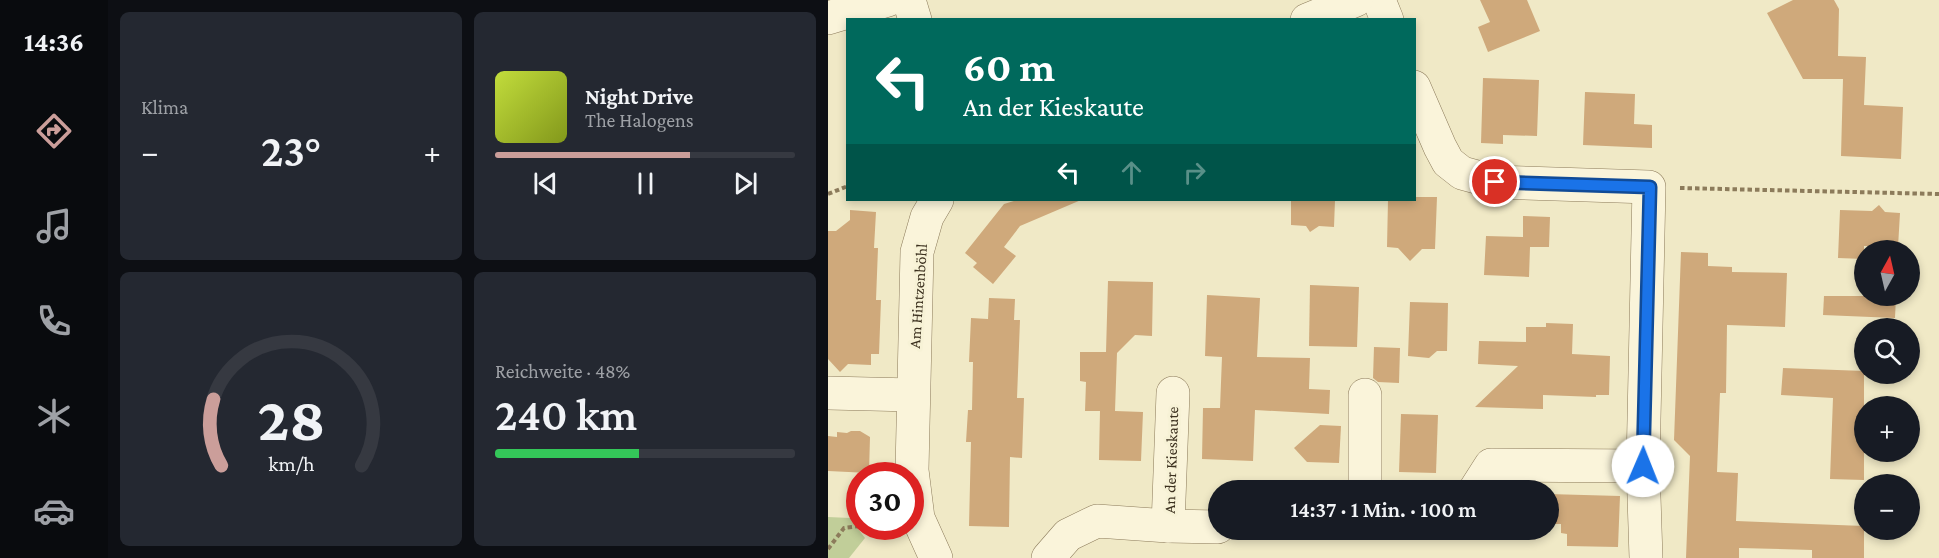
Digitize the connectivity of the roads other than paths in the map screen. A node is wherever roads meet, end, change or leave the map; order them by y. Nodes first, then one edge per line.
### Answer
1 (888, 0) edge
2 (909, 0) edge
3 (1356, 0) edge
4 (1379, 0) edge
5 (828, 18) edge
6 (914, 18) edge
7 (1312, 18) edge
8 (1386, 18) edge
9 (1416, 92) edge
10 (936, 201) edge
11 (828, 393) edge
12 (1173, 393) dead end
13 (913, 395) junction
14 (1365, 395) dead end
15 (1643, 466) junction
16 (1365, 480) edge
17 (1481, 480) edge
18 (1168, 526) junction
19 (1208, 527) edge
20 (936, 558) edge
21 (1048, 558) edge
22 (1646, 558) edge

1 - 5 street
2 - 6 street
3 - 7 street
4 - 8 street
9 - 15 street
10 - 13 street, Am Hintzenböhl
11 - 13 street
12 - 18 street, An der Kieskaute
13 - 20 street, Am Hintzenböhl
14 - 16 street
15 - 17 street
15 - 22 street
18 - 19 street, An der Kieskaute
18 - 21 street, An der Kieskaute

